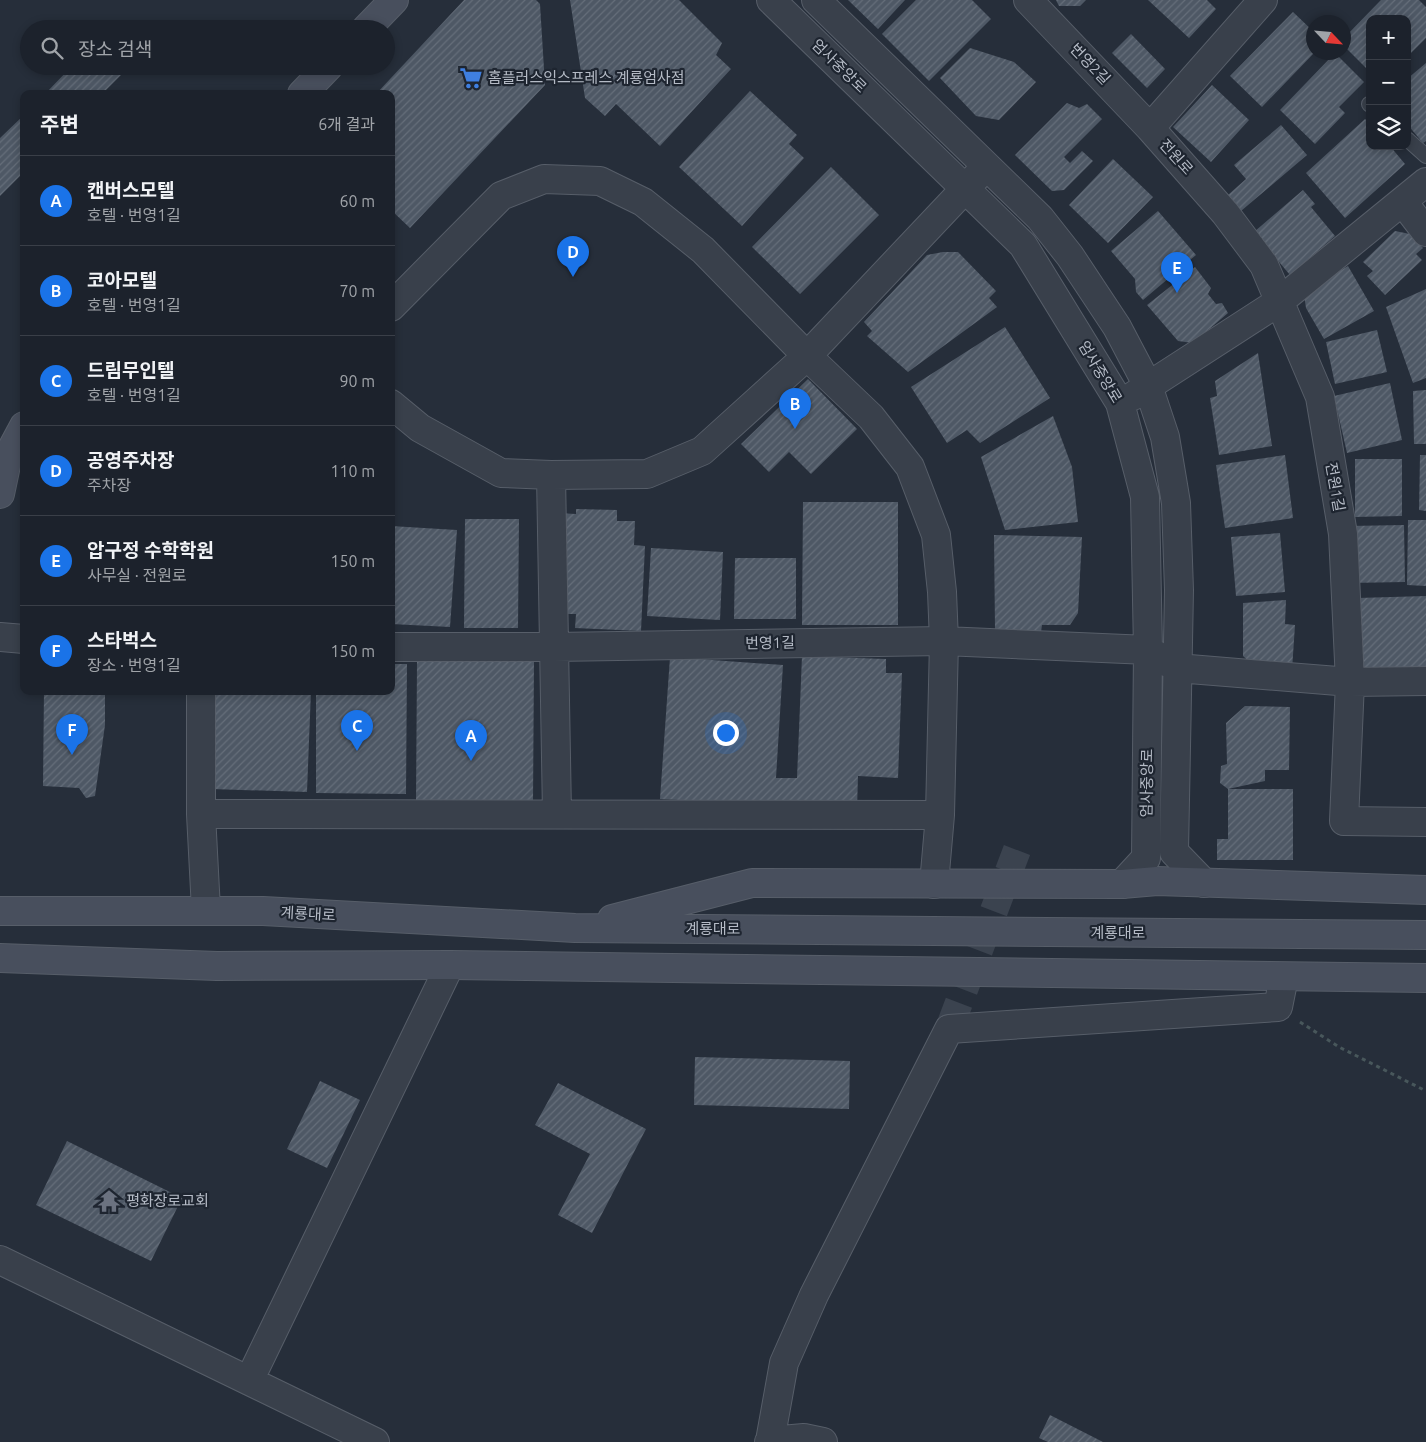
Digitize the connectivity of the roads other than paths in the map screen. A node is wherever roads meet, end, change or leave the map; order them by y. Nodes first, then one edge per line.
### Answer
1 (394, 0) edge
2 (771, 0) edge
3 (816, 0) edge
4 (1028, 0) edge
5 (1263, 0) edge
6 (375, 20) edge
7 (320, 75) edge
8 (306, 90) edge
9 (1150, 128) junction
10 (1411, 143) edge
11 (1426, 156) edge
12 (986, 166) junction
13 (1426, 182) edge
14 (965, 189) junction
15 (1403, 202) junction
16 (1426, 232) edge
17 (1280, 301) junction
18 (395, 303) edge
19 (807, 356) junction
20 (1148, 386) junction
21 (1120, 403) junction
22 (395, 407) edge
23 (20, 431) edge
24 (4, 452) edge
25 (551, 475) junction
26 (0, 494) edge
27 (0, 637) edge
28 (20, 639) edge
29 (944, 641) junction
30 (395, 647) edge
31 (554, 647) junction
32 (1148, 650) junction
33 (1177, 668) junction
34 (1426, 681) edge
35 (1350, 682) junction
36 (201, 695) edge
37 (201, 814) junction
38 (557, 814) junction
39 (940, 815) junction
40 (1426, 822) edge
41 (1204, 883) junction
42 (934, 884) junction
43 (1122, 884) junction
44 (1426, 890) edge
45 (206, 910) junction
46 (0, 911) edge
47 (575, 928) junction
48 (1426, 935) edge
49 (0, 958) edge
50 (450, 966) junction
51 (1284, 977) junction
52 (1426, 978) edge
53 (0, 1260) edge
54 (249, 1381) junction
55 (770, 1441) edge
56 (375, 1442) edge
57 (823, 1442) edge

1 - 6 street
2 - 14 street, 엄사중앙로
3 - 12 street, 엄사중앙로
4 - 9 street, 번영2길
5 - 9 street, 전원로
7 - 8 street
9 - 17 street, 전원로
10 - 11 lane
12 - 14 street
12 - 20 street, 엄사중앙로
13 - 15 street
14 - 19 street
14 - 21 street, 엄사중앙로
15 - 16 street
15 - 17 street
17 - 20 street
17 - 35 street, 전원1길
18 - 19 street
19 - 25 street
19 - 29 street
20 - 21 street
20 - 33 street, 엄사중앙로
21 - 32 street, 엄사중앙로
22 - 25 street
23 - 24 street
24 - 26 street
25 - 31 street
27 - 28 street
29 - 31 street, 번영1길
29 - 32 street, 번영1길
29 - 39 street
30 - 31 street, 번영1길
31 - 38 street
32 - 33 street
32 - 43 street, 엄사중앙로
33 - 35 street
33 - 41 street, 엄사중앙로
34 - 35 street
35 - 40 street, 전원1길
36 - 37 street
37 - 38 street
37 - 45 street
38 - 39 street
39 - 42 street
41 - 43 street
41 - 44 street
42 - 43 street
42 - 47 street
45 - 46 street, 계룡대로
45 - 47 street, 계룡대로
47 - 48 street, 계룡대로
49 - 50 street
50 - 51 street
50 - 54 street
51 - 52 street
51 - 55 street
53 - 54 street
54 - 56 street
55 - 57 street

